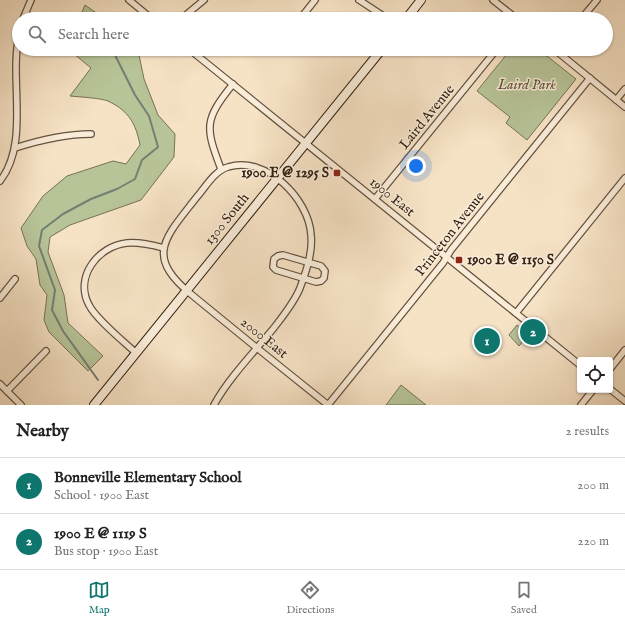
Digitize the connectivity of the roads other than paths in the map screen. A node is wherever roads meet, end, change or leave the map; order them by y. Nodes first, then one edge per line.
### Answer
1 (31, 0) edge
2 (129, 0) edge
3 (204, 0) edge
4 (315, 0) edge
5 (359, 0) edge
6 (421, 0) edge
7 (493, 0) edge
8 (597, 0) edge
9 (27, 12) edge
10 (144, 12) edge
11 (190, 12) edge
12 (306, 12) edge
13 (377, 12) edge
14 (412, 12) edge
15 (508, 12) edge
16 (588, 12) edge
17 (16, 56) edge
18 (199, 56) edge
19 (376, 56) edge
20 (491, 56) edge
21 (563, 56) edge
22 (590, 78) junction
23 (233, 84) junction
24 (625, 89) edge
25 (616, 100) junction
26 (625, 107) edge
27 (91, 134) dead end
28 (306, 143) junction
29 (15, 148) junction
30 (221, 169) junction
31 (625, 178) edge
32 (277, 179) junction
33 (0, 180) edge
34 (375, 199) junction
35 (164, 248) junction
36 (447, 257) junction
37 (308, 262) junction
38 (303, 278) junction
39 (15, 279) dead end
40 (186, 290) junction
41 (0, 298) edge
42 (516, 313) junction
43 (257, 348) junction
44 (625, 350) edge
45 (46, 351) dead end
46 (136, 353) junction
47 (577, 363) edge
48 (613, 365) edge
49 (0, 384) edge
50 (7, 391) junction
51 (613, 391) edge
52 (591, 393) edge
53 (625, 401) edge
54 (21, 405) edge
55 (94, 405) edge
56 (214, 405) edge
57 (328, 405) edge
58 (581, 405) edge

1 - 9 street
2 - 10 street
3 - 11 street
4 - 12 street
5 - 13 street
6 - 14 street
7 - 15 street
8 - 16 street
17 - 29 street
18 - 23 street, 1900 East
19 - 28 street, 1300 South
20 - 34 street, Laird Avenue
21 - 22 street
22 - 25 street
22 - 36 street, Princeton Avenue
23 - 28 street, 1900 East
23 - 30 street
24 - 25 street
25 - 26 street
27 - 29 street
28 - 32 street, 1300 South
28 - 34 street, 1900 East
29 - 33 street
30 - 32 street
30 - 35 street
31 - 42 street
32 - 37 street
32 - 40 street, 1300 South
34 - 36 street, 1900 East
35 - 40 street, 2000 East
35 - 46 street
36 - 42 street, 1900 East
36 - 57 street, Princeton Avenue
37 - 38 street
37 - 38 street
37 - 38 street
38 - 43 street
39 - 41 street
40 - 43 street, 2000 East
40 - 46 street, 1300 South
42 - 47 street, 1900 East
43 - 56 street
43 - 57 street, 2000 East
44 - 48 street
45 - 50 street
46 - 55 street, 1300 South
49 - 50 street
50 - 54 street
51 - 53 street
52 - 58 street

